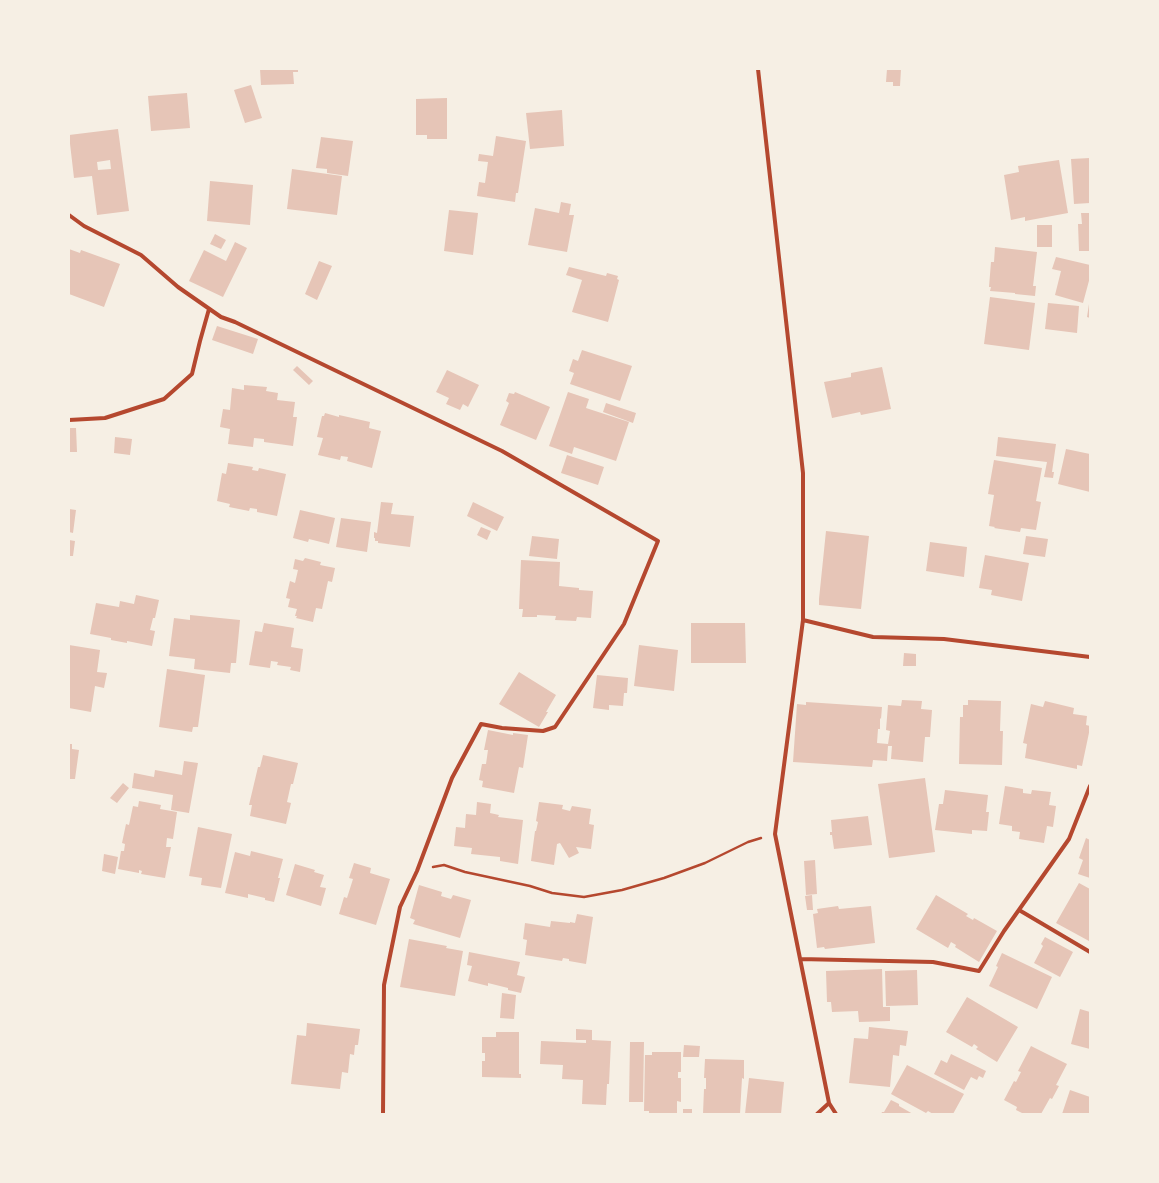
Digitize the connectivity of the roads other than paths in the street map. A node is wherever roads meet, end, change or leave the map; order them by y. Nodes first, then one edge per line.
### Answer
1 (758, 69) edge
2 (69, 215) edge
3 (210, 309) junction
4 (69, 420) edge
5 (803, 620) junction
6 (1090, 656) edge
7 (1090, 786) edge
8 (1019, 910) junction
9 (1090, 952) edge
10 (800, 959) junction
11 (829, 1103) junction
12 (383, 1114) edge
13 (817, 1114) edge
14 (836, 1114) edge

1 - 5 street
2 - 3 street
3 - 4 street
3 - 12 street
5 - 6 street
5 - 10 street
7 - 8 street
8 - 9 street
8 - 10 street
10 - 11 street
11 - 13 street
11 - 14 street

